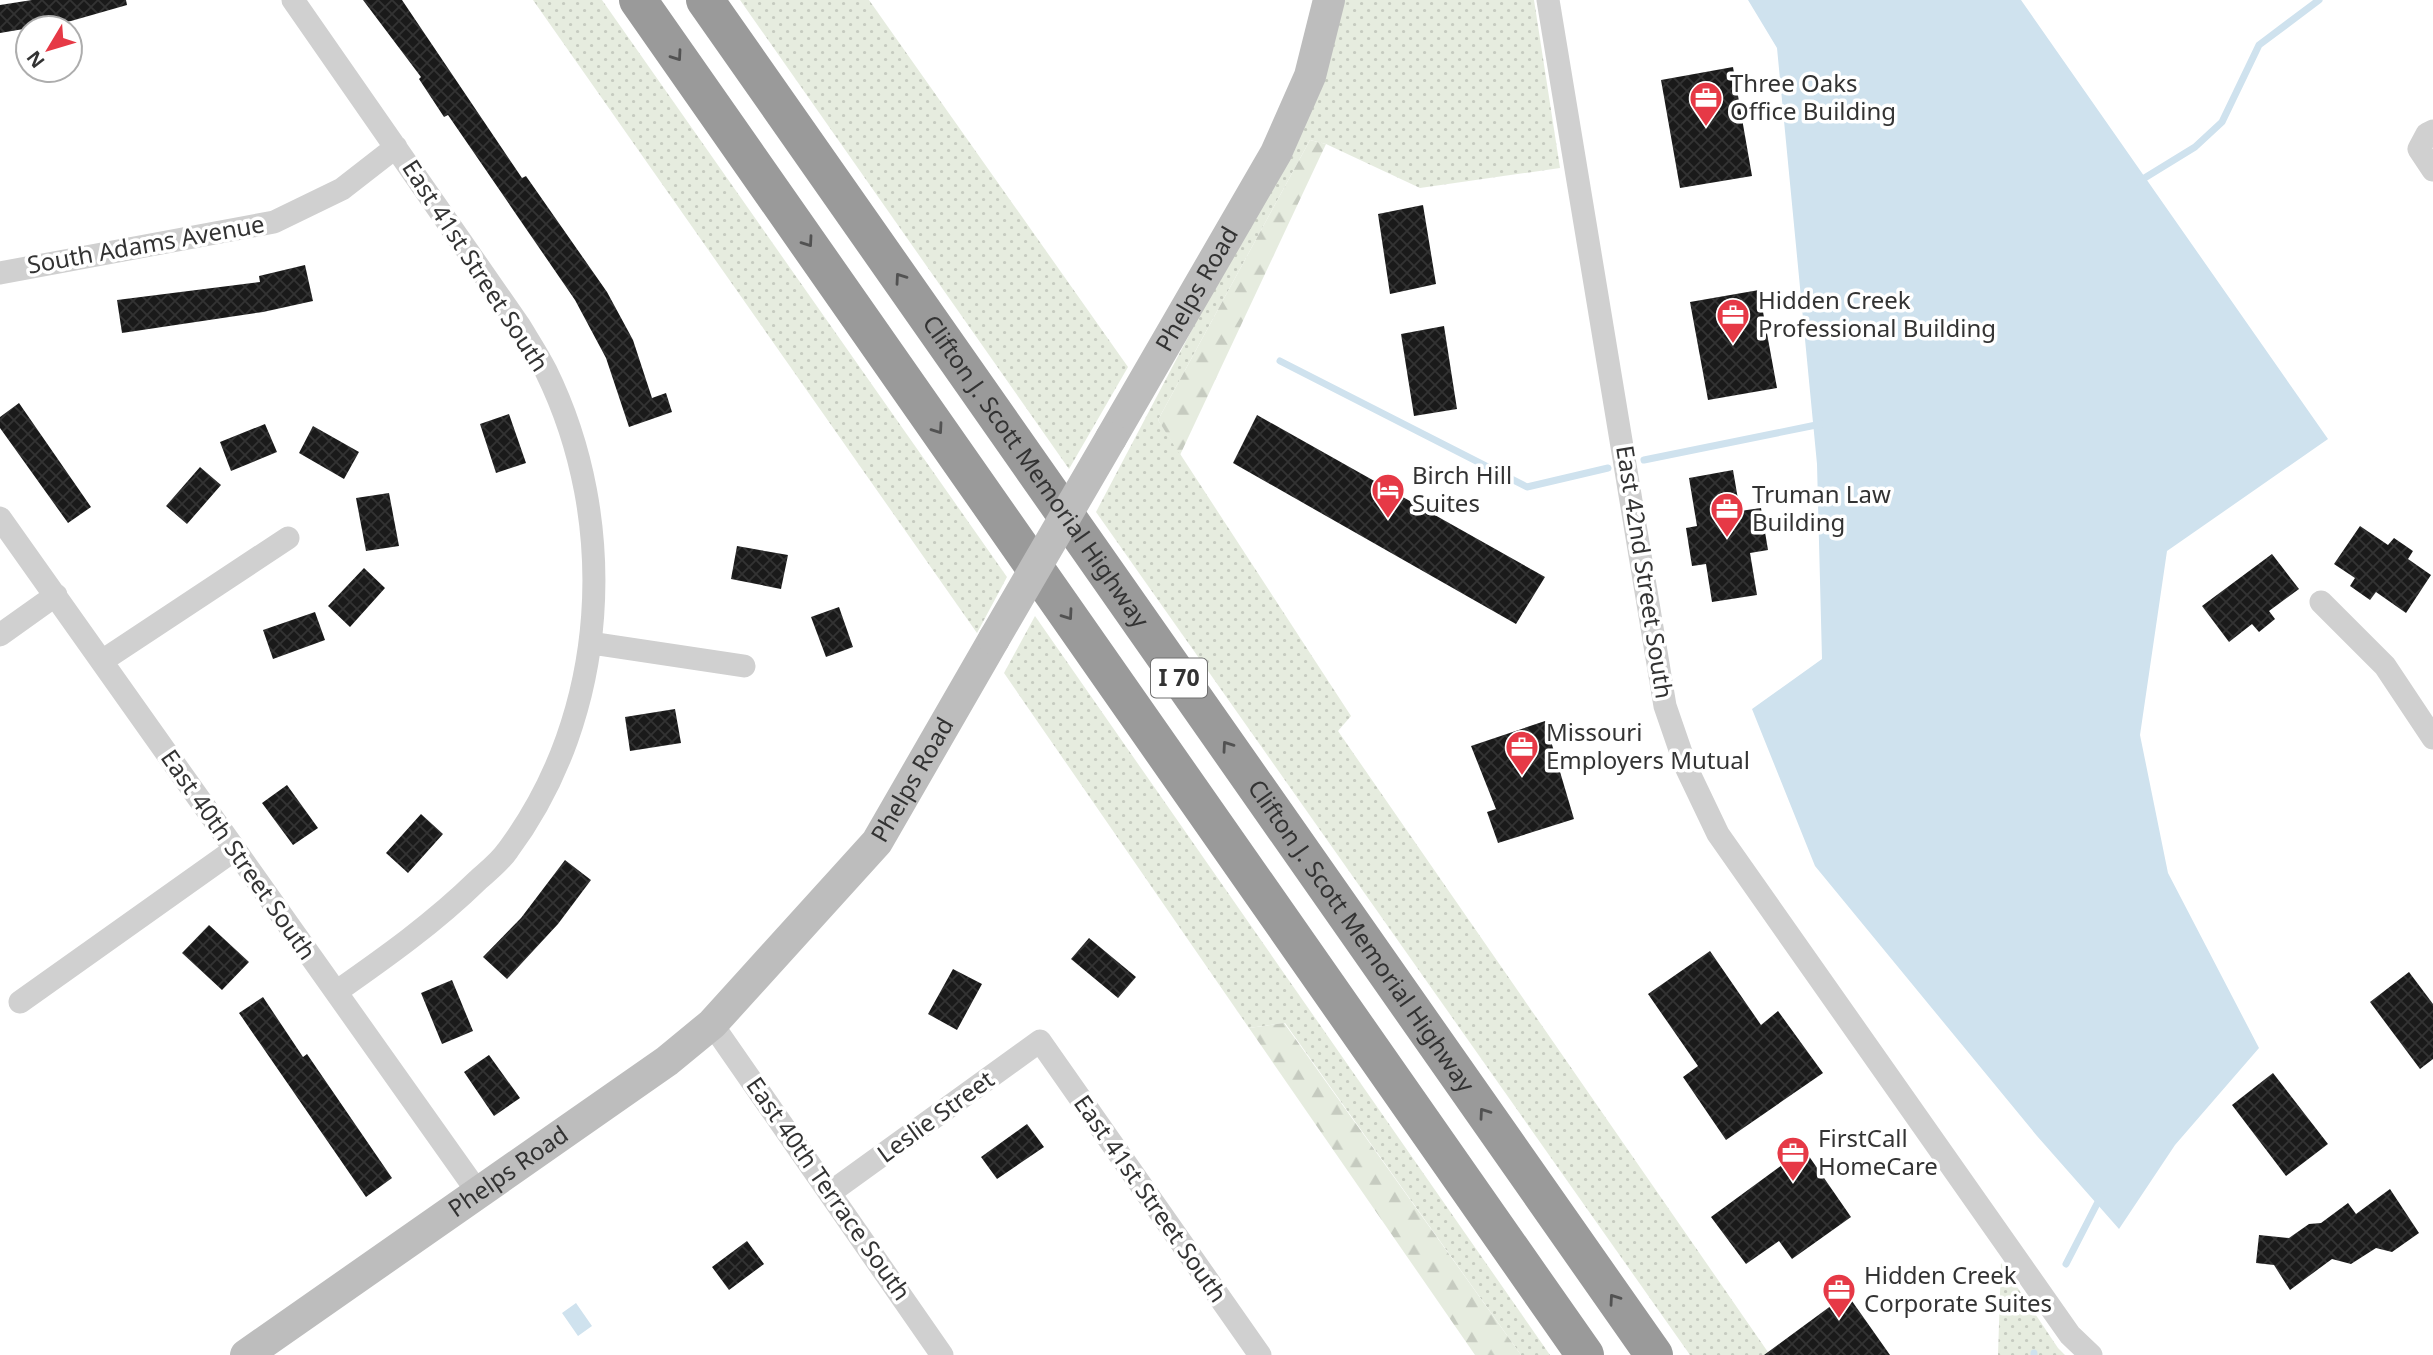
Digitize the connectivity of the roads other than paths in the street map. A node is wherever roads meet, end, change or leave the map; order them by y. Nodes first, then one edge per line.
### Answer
1 (293, 0) edge
2 (638, 0) edge
3 (705, 0) edge
4 (1329, 0) edge
5 (1548, 0) edge
6 (2426, 140) edge
7 (396, 147) junction
8 (2433, 170) edge
9 (0, 273) edge
10 (0, 518) edge
11 (288, 538) dead end
12 (55, 595) junction
13 (2321, 602) dead end
14 (0, 635) edge
15 (591, 643) junction
16 (102, 661) junction
17 (744, 666) dead end
18 (2433, 738) edge
19 (234, 850) junction
20 (336, 992) junction
21 (20, 1002) dead end
22 (712, 1024) junction
23 (1040, 1041) joint
24 (477, 1191) junction
25 (831, 1192) junction
26 (933, 1351) edge
27 (246, 1355) edge
28 (1260, 1355) edge
29 (1585, 1355) edge
30 (1654, 1355) edge
31 (2091, 1355) edge

1 - 7 street, East 41st Street South
2 -> 29 highway, I 70
30 -> 3 highway, Clifton J. Scott Memorial Highway / I 70
4 - 22 street, Phelps Road, bridge
5 - 31 street, East 42nd Street South
6 - 8 street
7 - 9 street, South Adams Avenue
7 - 15 street, East 41st Street South
10 - 12 street, East 40th Street South
11 - 16 street
12 - 14 street
12 - 16 street, East 40th Street South
13 - 18 street
15 - 17 street
15 - 20 street, East 41st Street South
16 - 19 street, East 40th Street South
19 - 20 street, East 40th Street South
19 - 21 street
20 - 24 street, East 40th Street South
22 - 24 street, Phelps Road
22 - 25 street, East 40th Terrace South
23 - 25 street, Leslie Street
23 - 28 street, East 41st Street South
24 - 27 street, Phelps Road
25 - 26 street, East 40th Terrace South

